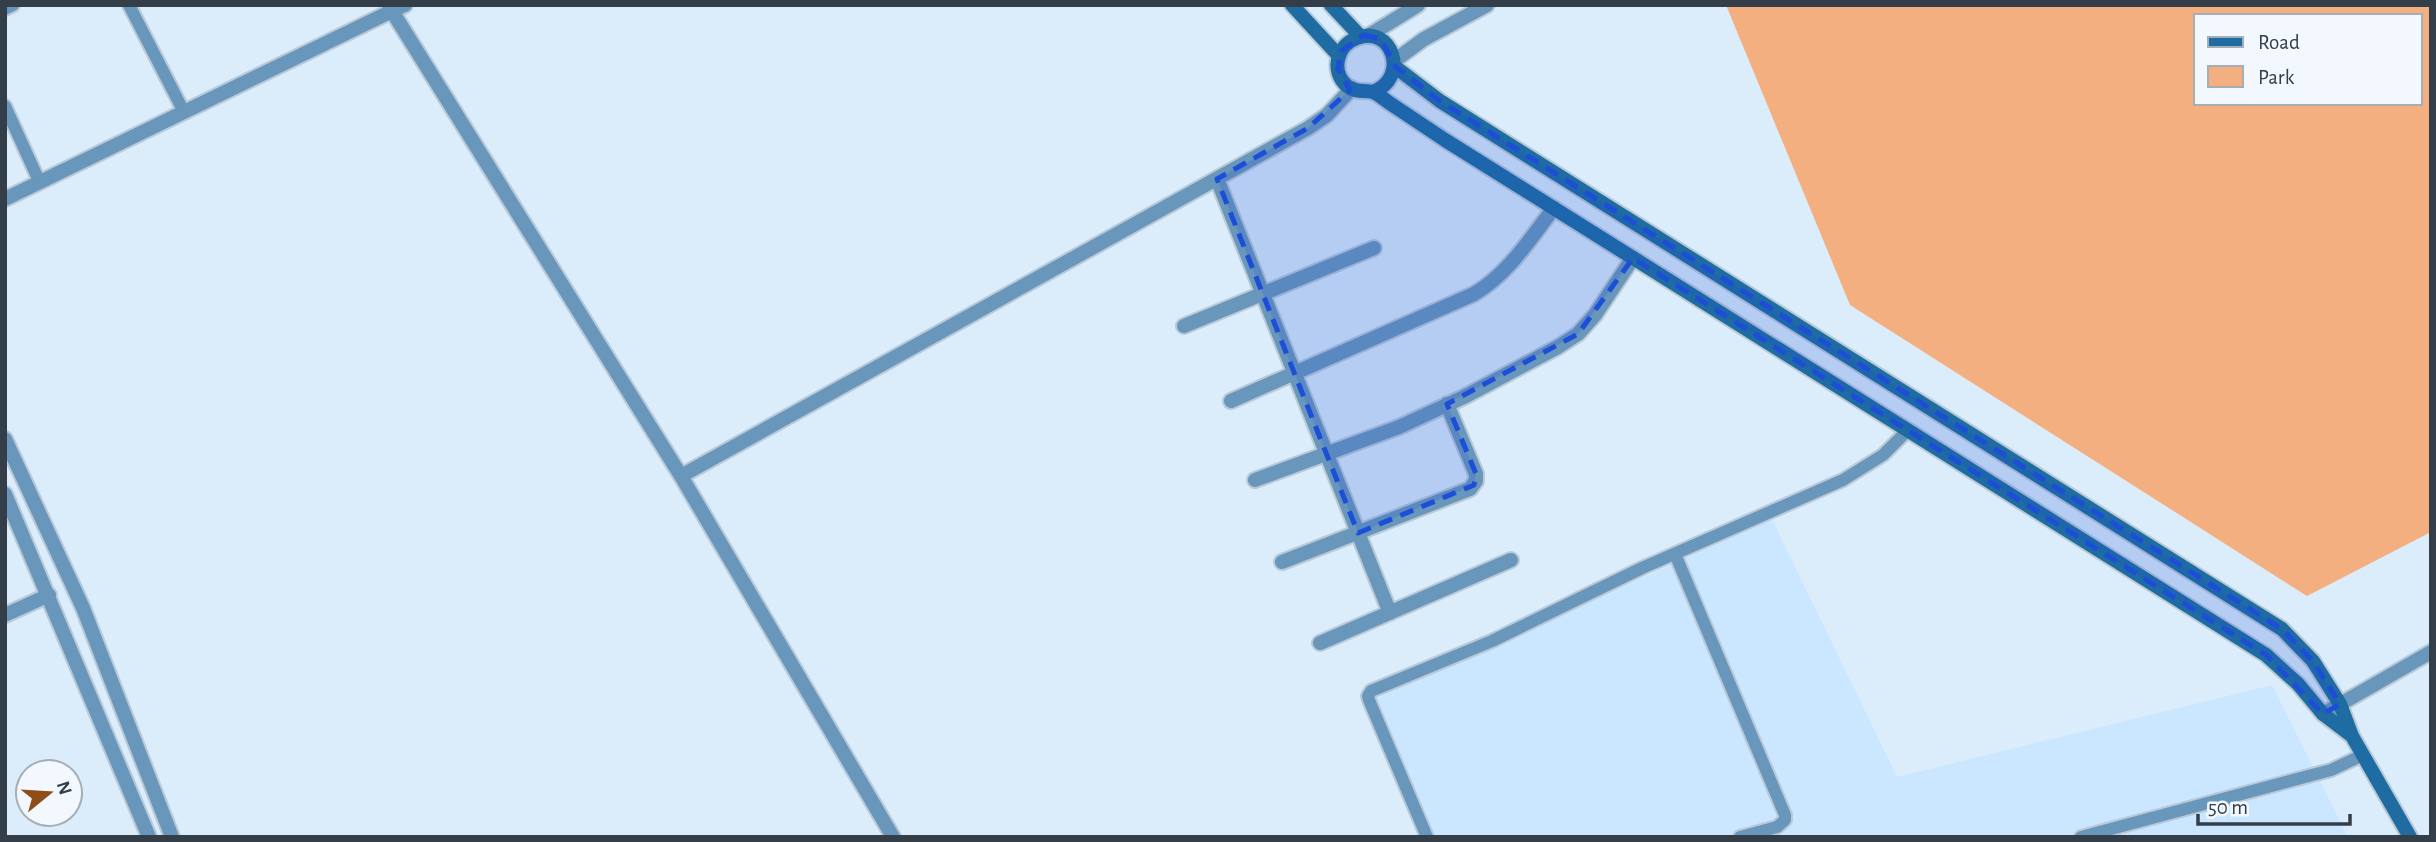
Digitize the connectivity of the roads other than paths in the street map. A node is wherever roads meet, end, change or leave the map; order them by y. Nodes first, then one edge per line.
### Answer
1 (13, 5) edge
2 (129, 5) edge
3 (1292, 5) edge
4 (1331, 5) edge
5 (1419, 5) edge
6 (1487, 5) edge
7 (395, 7) edge
8 (5, 9) edge
9 (1364, 36) junction
10 (1339, 56) junction
11 (1394, 64) junction
12 (1352, 89) junction
13 (1373, 92) junction
14 (5, 106) edge
15 (184, 112) junction
16 (1217, 179) junction
17 (40, 183) junction
18 (5, 199) edge
19 (1553, 208) junction
20 (1374, 248) dead end
21 (1633, 258) junction
22 (1263, 295) junction
23 (1184, 326) dead end
24 (1295, 375) junction
25 (1231, 401) dead end
26 (1447, 404) junction
27 (1908, 430) junction
28 (5, 439) edge
29 (1327, 454) junction
30 (681, 477) junction
31 (1255, 480) dead end
32 (5, 494) edge
33 (1358, 533) junction
34 (1675, 554) junction
35 (1511, 560) dead end
36 (1282, 562) dead end
37 (49, 595) junction
38 (1390, 613) junction
39 (5, 615) edge
40 (1320, 643) dead end
41 (2431, 652) edge
42 (2340, 704) junction
43 (2323, 715) junction
44 (2352, 736) junction
45 (2363, 755) junction
46 (149, 837) edge
47 (172, 837) edge
48 (893, 837) edge
49 (1427, 837) edge
50 (1740, 837) edge
51 (2081, 837) edge
52 (2410, 837) edge

1 - 8 lane
2 - 15 lane
3 - 10 main road
4 - 9 main road
5 - 9 street
6 - 11 street
7 - 15 street
7 - 30 street
9 - 10 main road
9 - 11 main road
10 - 12 main road
11 - 13 main road
11 - 42 main road
12 - 13 main road
12 - 16 street
13 - 19 main road
14 - 17 lane
15 - 17 street
16 - 22 street
16 - 30 street
17 - 18 street
19 - 21 main road
19 - 24 street
20 - 22 street
21 - 26 street
21 - 27 main road
22 - 23 street
22 - 24 street
24 - 25 street
24 - 29 street
26 - 29 street
26 - 33 street
27 - 34 lane
27 - 43 main road
28 - 47 street
29 - 31 street
29 - 33 street
30 - 48 street
32 - 37 street
33 - 36 street
33 - 38 street
34 - 49 lane
34 - 50 lane
35 - 38 street
37 - 39 street
37 - 46 street
38 - 40 street
41 - 42 street
42 - 43 street
42 - 44 main road
43 - 44 main road
44 - 45 main road
45 - 51 lane
45 - 52 main road

